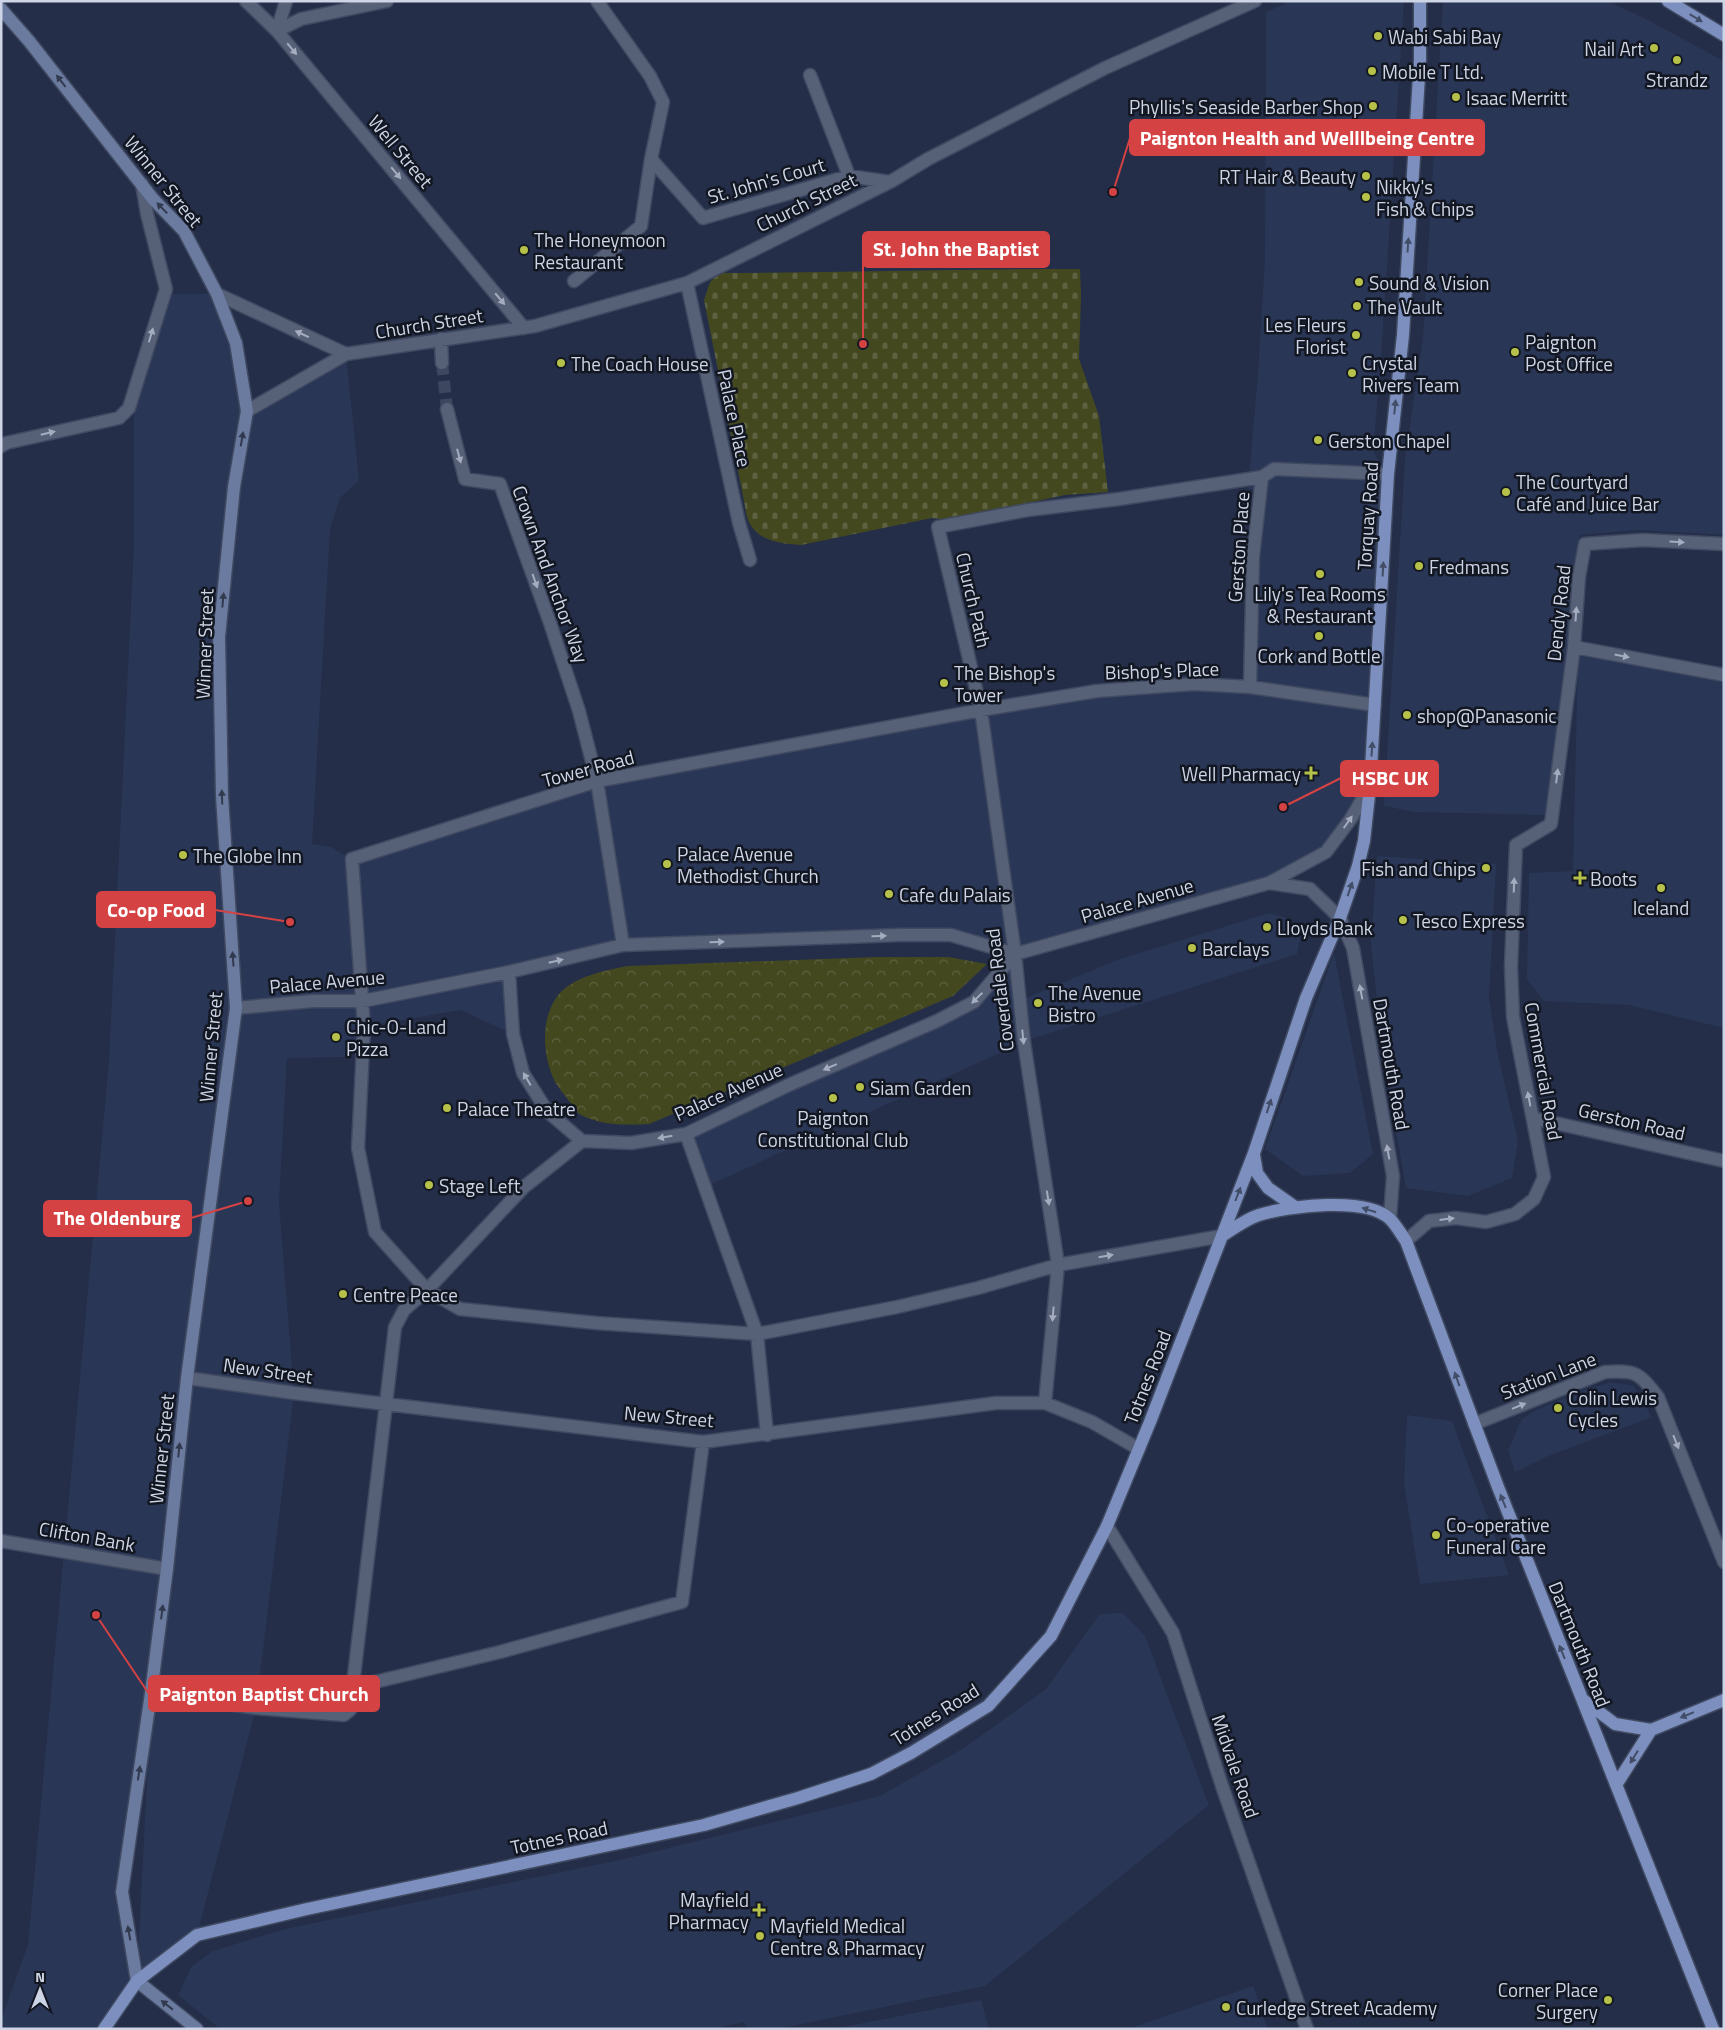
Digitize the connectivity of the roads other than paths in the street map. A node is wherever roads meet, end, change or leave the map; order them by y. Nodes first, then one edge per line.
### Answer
1 (246, 1) edge
2 (286, 1) edge
3 (387, 1) edge
4 (597, 1) edge
5 (1255, 1) edge
6 (1420, 1) edge
7 (1430, 1) edge
8 (1668, 1) edge
9 (1, 10) edge
10 (1422, 19) junction
11 (277, 31) junction
12 (1724, 34) edge
13 (810, 75) dead end
14 (652, 159) junction
15 (849, 176) junction
16 (890, 182) junction
17 (142, 184) junction
18 (574, 281) dead end
19 (687, 283) junction
20 (217, 294) junction
21 (524, 328) junction
22 (441, 339) junction
23 (346, 354) junction
24 (442, 363) tunnel mouth
25 (447, 409) tunnel mouth
26 (248, 411) junction
27 (1, 446) edge
28 (1388, 474) junction
29 (1262, 478) junction
30 (1724, 544) edge
31 (750, 560) dead end
32 (1574, 647) junction
33 (1724, 675) edge
34 (1250, 687) junction
35 (1375, 705) junction
36 (981, 710) junction
37 (597, 781) junction
38 (1370, 786) junction
39 (1551, 824) joint
40 (1358, 866) joint
41 (1269, 882) junction
42 (1340, 918) junction
43 (623, 945) junction
44 (1015, 954) junction
45 (509, 972) junction
46 (363, 1002) junction
47 (236, 1008) junction
48 (1533, 1118) junction
49 (686, 1134) junction
50 (582, 1141) junction
51 (1254, 1153) junction
52 (1724, 1161) edge
53 (1295, 1206) junction
54 (1390, 1218) junction
55 (1222, 1236) junction
56 (1406, 1241) junction
57 (1058, 1265) junction
58 (427, 1290) junction
59 (757, 1334) junction
60 (187, 1378) junction
61 (385, 1403) junction
62 (1045, 1403) junction
63 (1474, 1424) junction
64 (767, 1434) junction
65 (703, 1442) junction
66 (1139, 1449) junction
67 (1107, 1526) junction
68 (1, 1541) edge
69 (1724, 1562) edge
70 (167, 1569) junction
71 (354, 1687) junction
72 (151, 1692) junction
73 (1580, 1697) junction
74 (1724, 1700) edge
75 (1651, 1730) junction
76 (1616, 1785) junction
77 (137, 1982) junction
78 (104, 2029) edge
79 (197, 2029) edge
80 (1307, 2029) edge
81 (1713, 2029) edge

1 - 11 street, Well Street
2 - 11 street
3 - 11 street
4 - 14 street
5 - 16 street, Church Street
6 - 10 main road, Torquay Road
7 - 10 main road, Torquay Road
8 -> 12 main road
17 -> 9 street, Winner Street
28 -> 10 main road, Torquay Road
11 -> 21 street, Well Street
13 - 15 street
14 - 15 street, St. John's Court
14 - 18 street
15 - 16 street, St. John's Court
16 - 19 street, Church Street
20 -> 17 street, Winner Street
27 -> 17 street
19 - 21 street, Church Street
19 - 31 street, Palace Place
23 -> 20 street
20 - 26 street, Winner Street
21 - 22 street, Church Street
22 - 23 street, Church Street
22 - 24 street
23 - 26 street, Church Street
25 -> 37 street, Crown And Anchor Way
47 -> 26 street, Winner Street
28 - 29 street, Gerston Place
35 -> 28 main road, Torquay Road
29 - 34 street, Gerston Place
29 - 36 street, Church Path
32 -> 30 street, Dendy Road
32 -> 33 street
39 -> 32 street, Dendy Road
34 - 35 street, Bishop's Place
34 - 36 street, Bishop's Place
38 -> 35 main road, Torquay Road
36 - 37 street, Tower Road
36 - 44 street, Coverdale Road
37 - 43 street, Crown And Anchor Way
37 - 46 street, Tower Road
38 - 40 main road, Torquay Road
41 -> 38 street, Palace Avenue
48 -> 39 street, Commercial Road
42 -> 40 main road, Totnes Road
41 - 42 street, Palace Avenue
41 - 44 street, Palace Avenue
51 -> 42 main road, Totnes Road
54 -> 42 street, Dartmouth Road
43 -> 44 street, Palace Avenue
45 -> 43 street, Palace Avenue
44 -> 49 street, Palace Avenue
44 -> 57 street, Coverdale Road
45 - 46 street, Palace Avenue
50 -> 45 street
46 - 47 street, Palace Avenue
46 - 58 street
47 - 60 street, Winner Street
48 - 52 street, Gerston Road
56 -> 48 street, Commercial Road
49 -> 50 street, Palace Avenue
49 - 59 street
50 - 58 street
51 - 53 main road
55 -> 51 main road, Totnes Road
54 -> 53 main road
53 - 55 main road
54 - 56 main road, Dartmouth Road
57 -> 55 street
55 - 66 main road, Totnes Road
63 -> 56 main road, Dartmouth Road
57 - 59 street
57 -> 62 street, Coverdale Road
58 - 59 street
58 - 61 street
59 - 64 street
60 - 61 street, New Street
70 -> 60 street, Winner Street
61 - 65 street, New Street
61 - 71 street
62 - 64 street, New Street
62 - 66 street, New Street
63 -> 69 street, Station Lane
73 -> 63 main road, Dartmouth Road
64 - 65 street, New Street
65 - 71 street
66 - 67 main road, Totnes Road
67 - 77 main road, Totnes Road
67 - 80 street, Midvale Road
68 - 70 street, Clifton Bank
72 -> 70 street, Winner Street
71 - 72 street
77 -> 72 street, Winner Street
73 - 75 main road
73 - 76 main road, Dartmouth Road
74 -> 75 main road
75 -> 76 main road
76 - 81 main road, Dartmouth Road
77 - 78 main road, Totnes Road
79 -> 77 street

